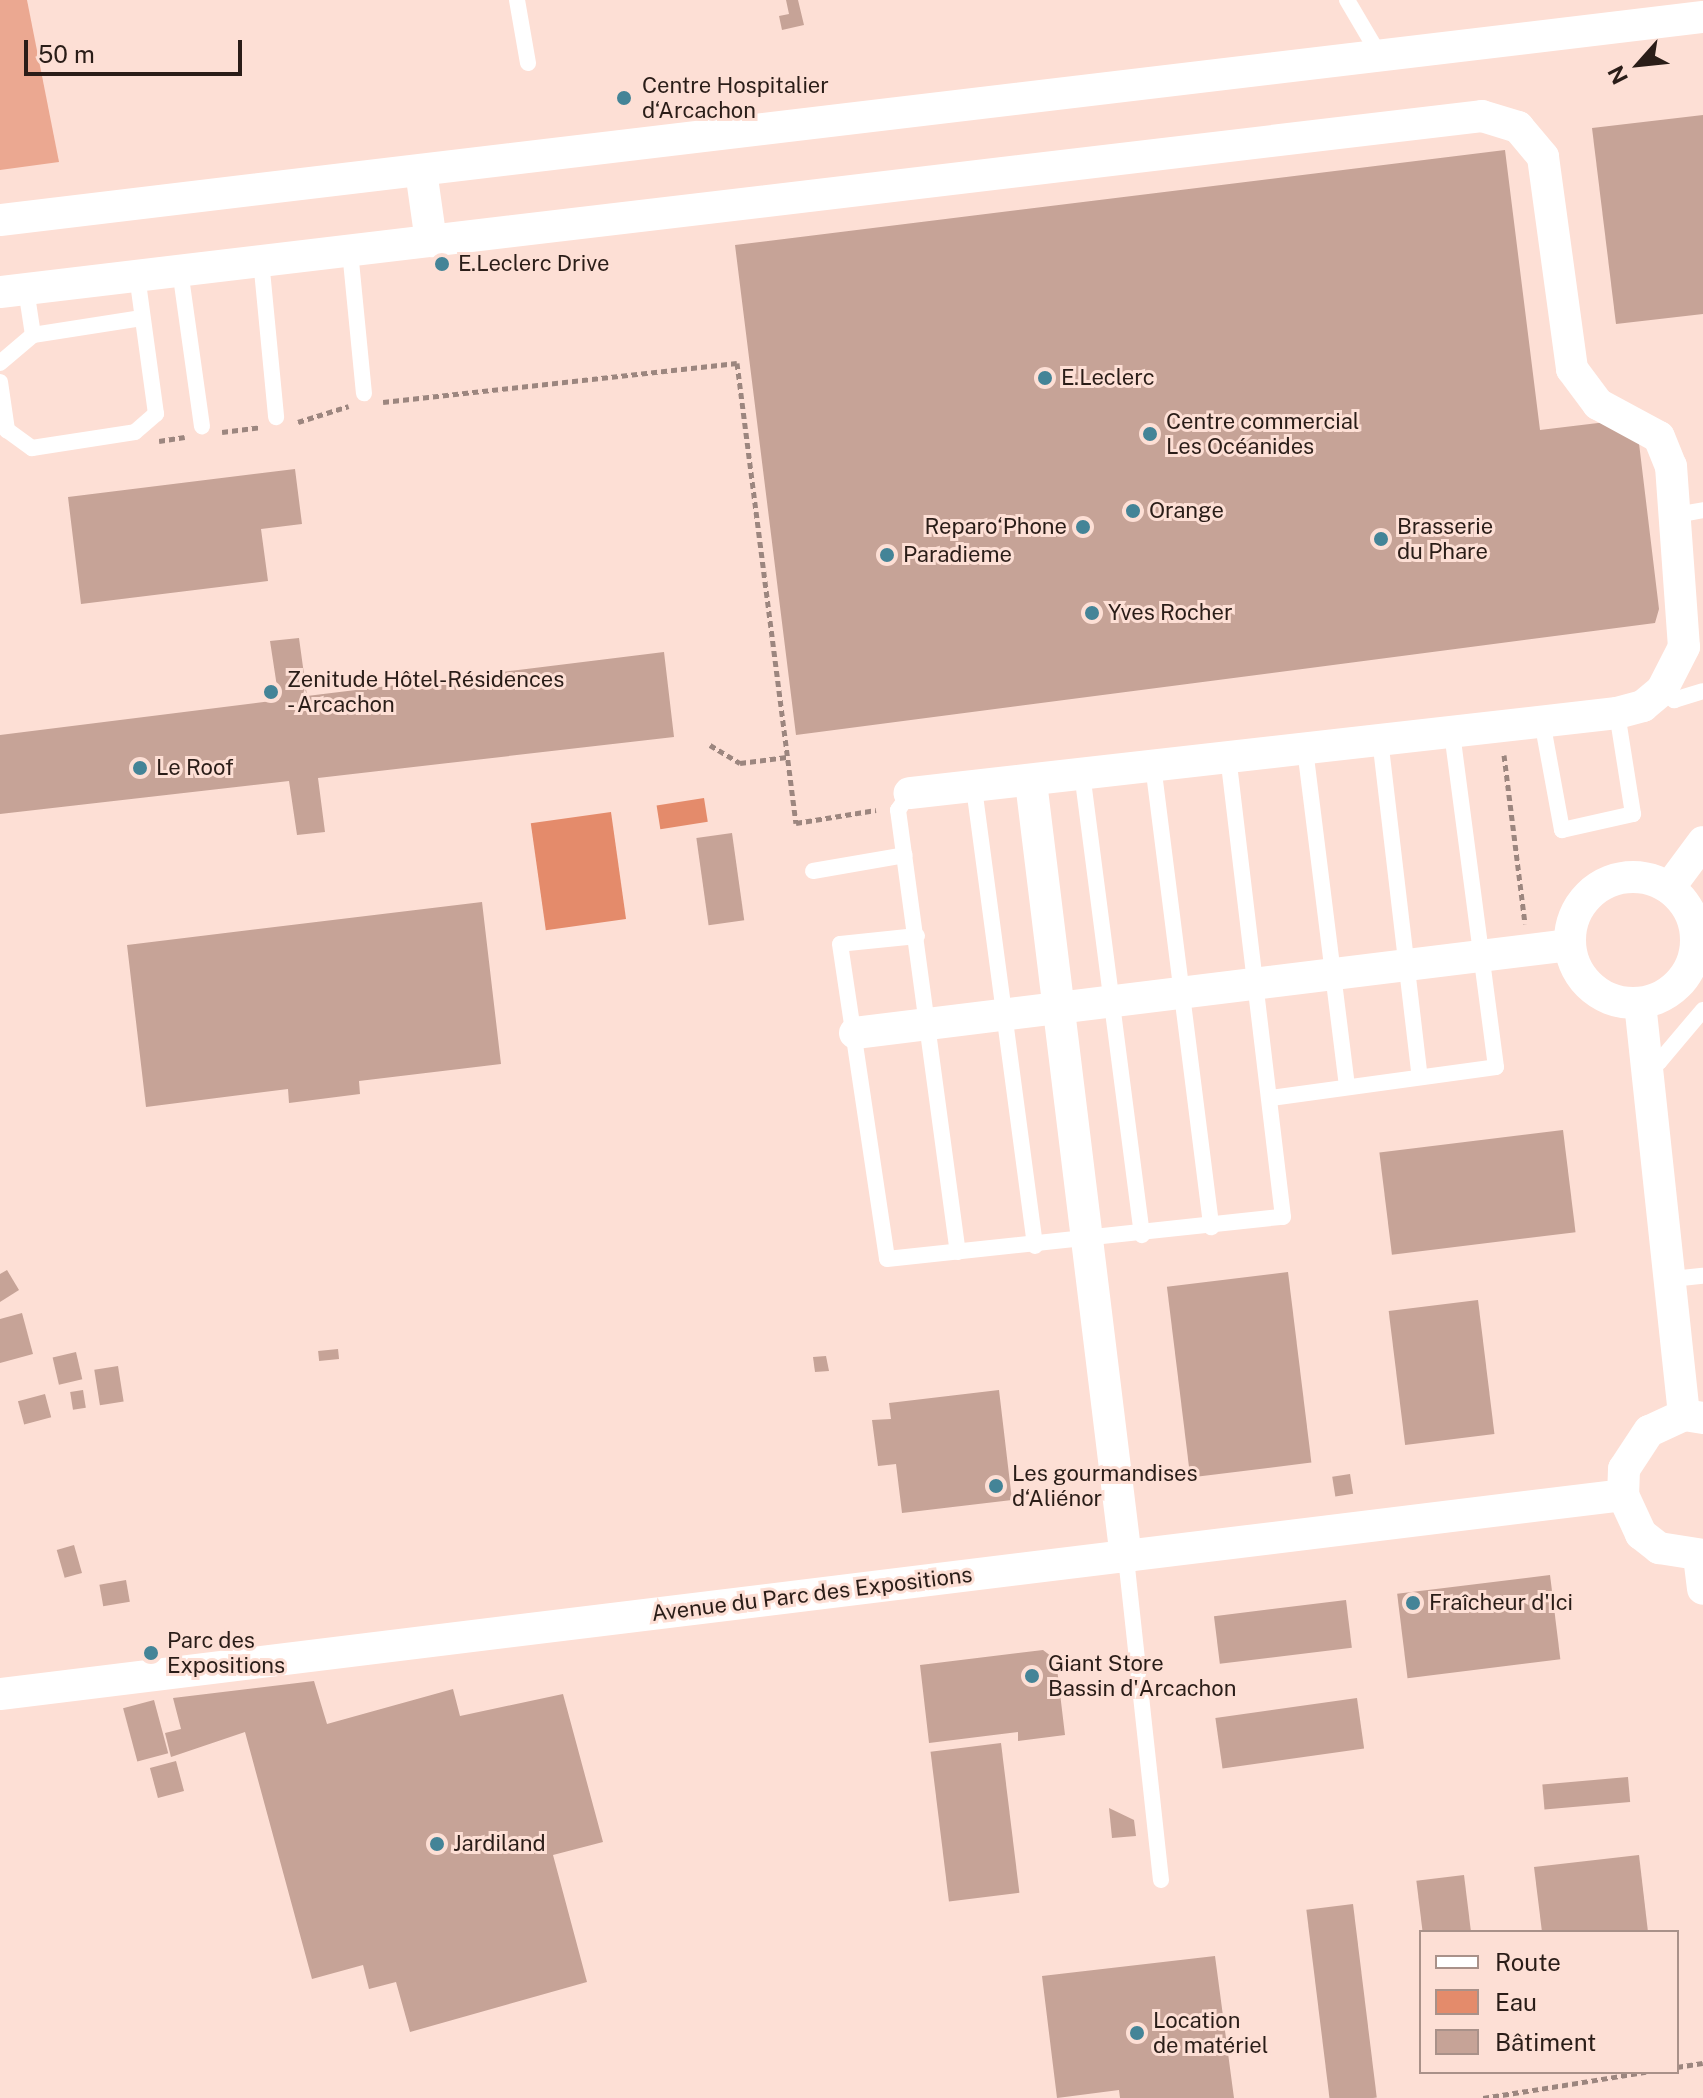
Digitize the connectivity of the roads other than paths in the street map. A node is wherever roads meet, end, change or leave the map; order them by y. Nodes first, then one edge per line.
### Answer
1 (517, 0) edge
2 (1347, 0) edge
3 (1703, 17) edge
4 (1380, 56) junction
5 (528, 63) dead end
6 (421, 171) junction
7 (0, 220) edge
8 (431, 241) junction
9 (350, 251) junction
10 (261, 260) junction
11 (180, 270) junction
12 (137, 275) junction
13 (13, 291) edge
14 (142, 318) junction
15 (33, 335) junction
16 (0, 363) edge
17 (0, 382) edge
18 (364, 401) road end
19 (280, 422) road end
20 (205, 431) road end
21 (1689, 513) edge
22 (1692, 578) edge
23 (1693, 649) edge
24 (1662, 690) junction
25 (1703, 691) edge
26 (1617, 713) junction
27 (1542, 721) junction
28 (1452, 731) junction
29 (1380, 739) junction
30 (1305, 749) junction
31 (1228, 757) junction
32 (1153, 765) junction
33 (1082, 773) junction
34 (1031, 782) junction
35 (974, 788) junction
36 (910, 793) joint
37 (1703, 842) edge
38 (905, 855) junction
39 (813, 871) dead end
40 (1669, 888) junction
41 (917, 936) junction
42 (1570, 945) junction
43 (1482, 957) junction
44 (1408, 966) junction
45 (1334, 974) junction
46 (1257, 984) junction
47 (1182, 994) junction
48 (1112, 1000) junction
49 (1640, 1003) junction
50 (1059, 1007) junction
51 (1703, 1010) edge
52 (1006, 1014) junction
53 (927, 1023) junction
54 (855, 1033) junction
55 (1645, 1063) junction
56 (1420, 1077) junction
57 (1347, 1086) junction
58 (1271, 1098) junction
59 (1211, 1227) junction
60 (1142, 1235) junction
61 (1085, 1241) junction
62 (1035, 1246) junction
63 (958, 1252) junction
64 (1688, 1277) edge
65 (1693, 1416) edge
66 (1623, 1495) junction
67 (1701, 1556) edge
68 (1126, 1558) junction
69 (1703, 1589) edge
70 (0, 1694) edge
71 (1161, 1880) dead end

1 - 5 lane
2 - 4 lane
3 - 4 street
4 - 6 street
6 - 7 street
6 - 8 street
8 - 9 street
8 - 21 street
9 - 10 street
9 - 18 lane
10 - 11 street
10 - 19 lane
11 - 12 street
11 - 20 lane
12 - 13 street
12 - 14 lane
13 - 15 lane
14 - 15 lane
14 - 17 lane
15 - 16 lane
21 - 22 street
22 - 23 street
23 - 24 street
24 - 25 lane
24 - 26 street
26 - 27 street
26 - 27 lane
27 - 28 street
28 - 29 street
28 - 43 lane
29 - 30 street
29 - 44 lane
30 - 31 street
30 - 45 lane
31 - 32 street
31 - 46 lane
32 - 33 street
32 - 47 lane
33 - 34 street
33 - 48 lane
34 - 35 street
34 - 50 street
35 - 36 street
35 - 52 lane
36 - 38 lane
37 - 40 street
38 - 39 lane
38 - 41 lane
40 - 42 street
40 - 49 street
41 - 53 lane
41 - 54 lane
42 - 43 street
42 - 49 street
43 - 44 street
43 - 56 lane
44 - 45 street
44 - 56 lane
45 - 46 street
45 - 57 lane
46 - 47 street
46 - 58 lane
47 - 48 street
47 - 59 lane
48 - 50 street
48 - 60 lane
49 - 55 street
50 - 52 street
50 - 61 street
51 - 55 lane
52 - 53 street
52 - 62 lane
53 - 54 street
53 - 63 lane
54 - 63 lane
55 - 64 street
56 - 57 lane
57 - 58 lane
58 - 59 lane
59 - 60 lane
60 - 61 lane
61 - 62 lane
61 - 68 street
62 - 63 lane
64 - 65 street
65 - 66 street
66 - 67 street
66 - 68 street, Avenue du Parc des Expositions
67 - 69 street
68 - 70 street, Avenue du Parc des Expositions
68 - 71 lane

